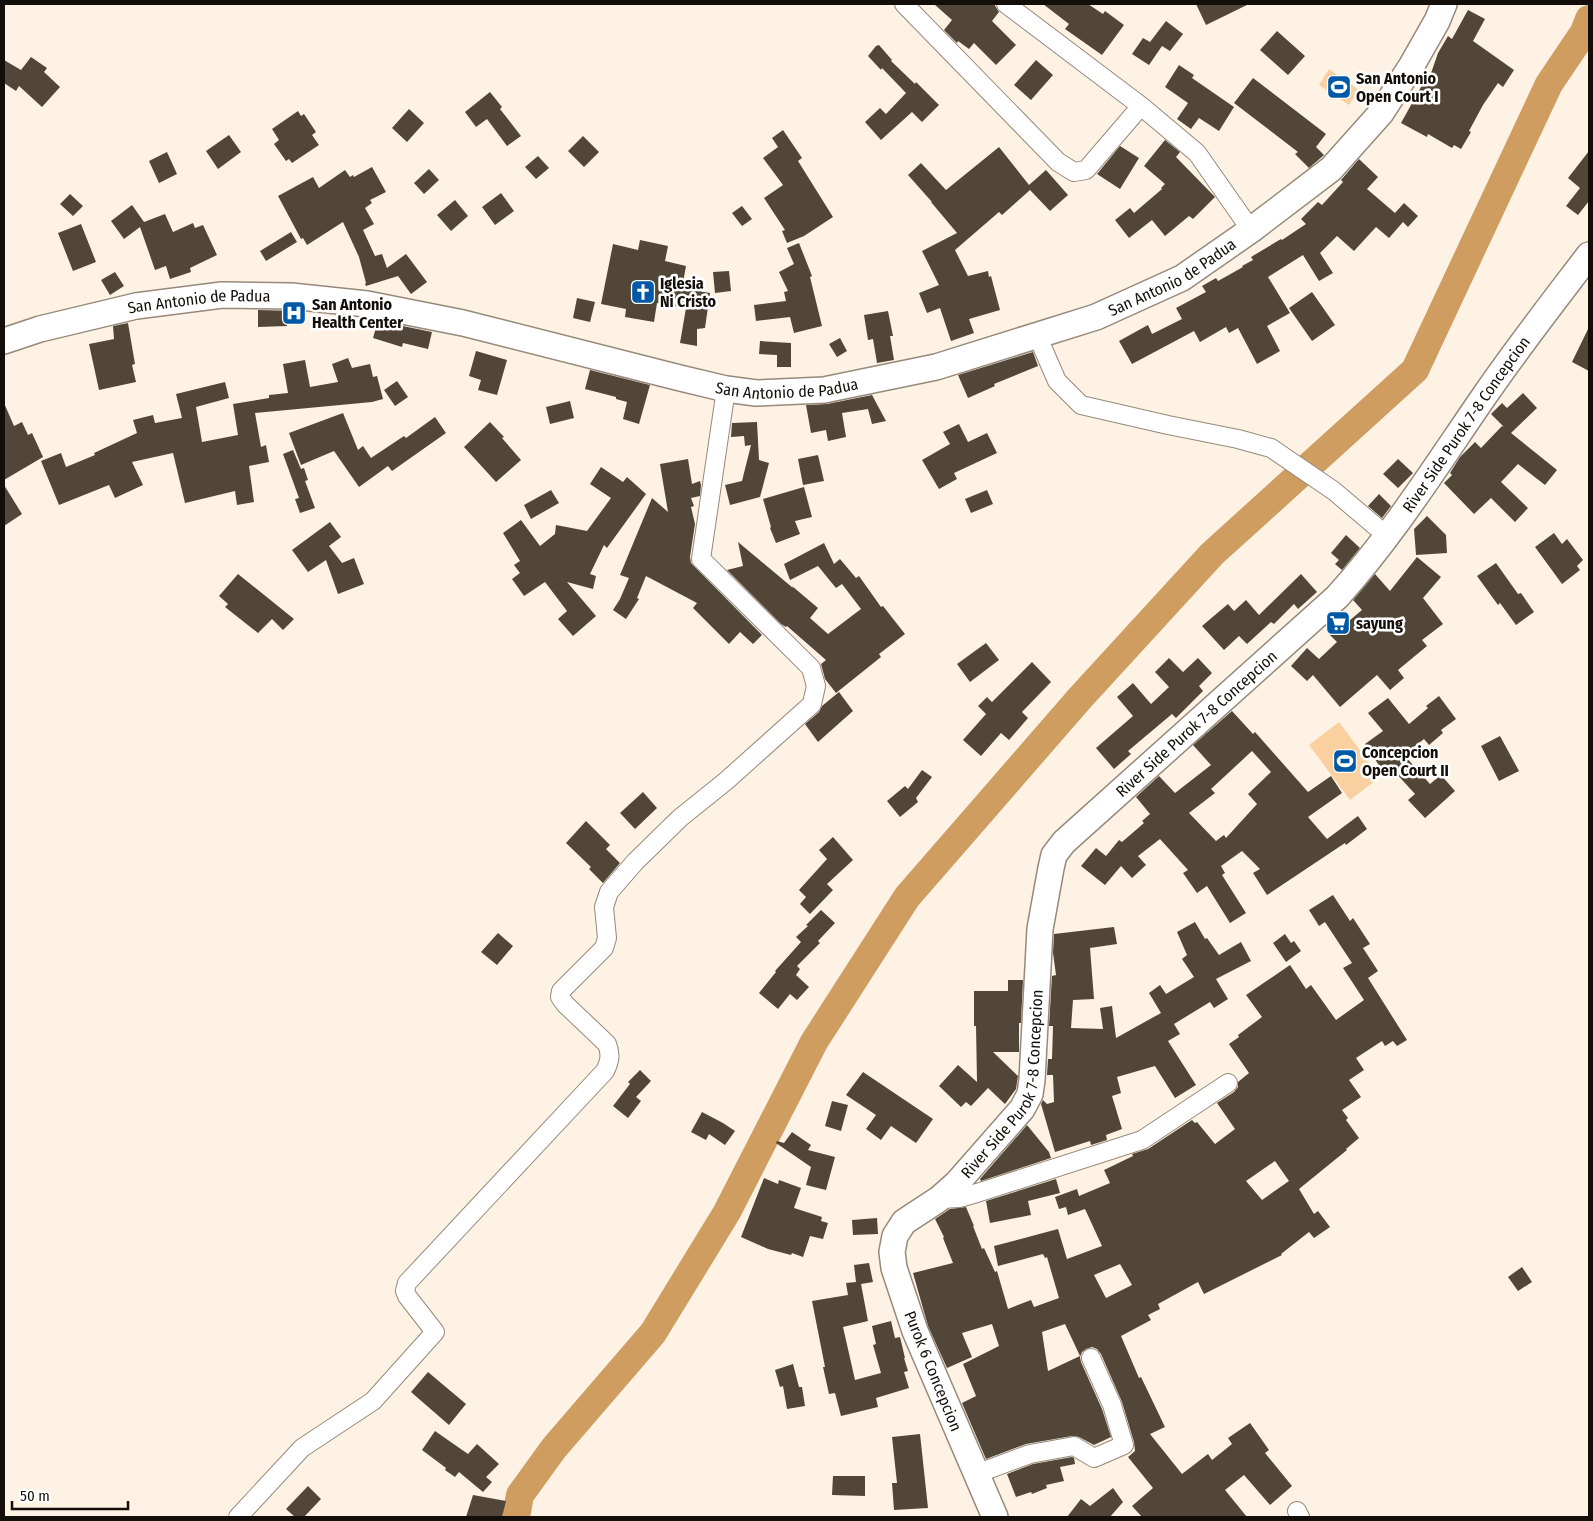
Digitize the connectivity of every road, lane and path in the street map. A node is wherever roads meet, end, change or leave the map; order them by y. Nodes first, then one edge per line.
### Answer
1 (904, 4) edge
2 (1006, 4) edge
3 (1444, 4) edge
4 (1141, 106) junction
5 (1252, 230) junction
6 (1589, 255) edge
7 (1037, 335) junction
8 (4, 341) edge
9 (726, 389) junction
10 (1387, 536) junction
11 (1228, 1083) dead end
12 (939, 1199) junction
13 (904, 1222) joint
14 (1091, 1358) dead end
15 (976, 1474) junction
16 (238, 1517) edge
17 (995, 1517) edge

1 - 4 street
2 - 4 street
3 - 5 street, San Antonio de Padua
4 - 5 street
5 - 7 street, San Antonio de Padua
6 - 10 street, River Side Purok 7-8 Concepcion
7 - 9 street, San Antonio de Padua
7 - 10 street
8 - 9 street, San Antonio de Padua
9 - 16 street
10 - 12 street, River Side Purok 7-8 Concepcion
11 - 12 street
12 - 13 street, River Side Purok 7-8 Concepcion
13 - 15 street, Purok 6 Concepcion
14 - 15 street
15 - 17 street, Purok 6 Concepcion

